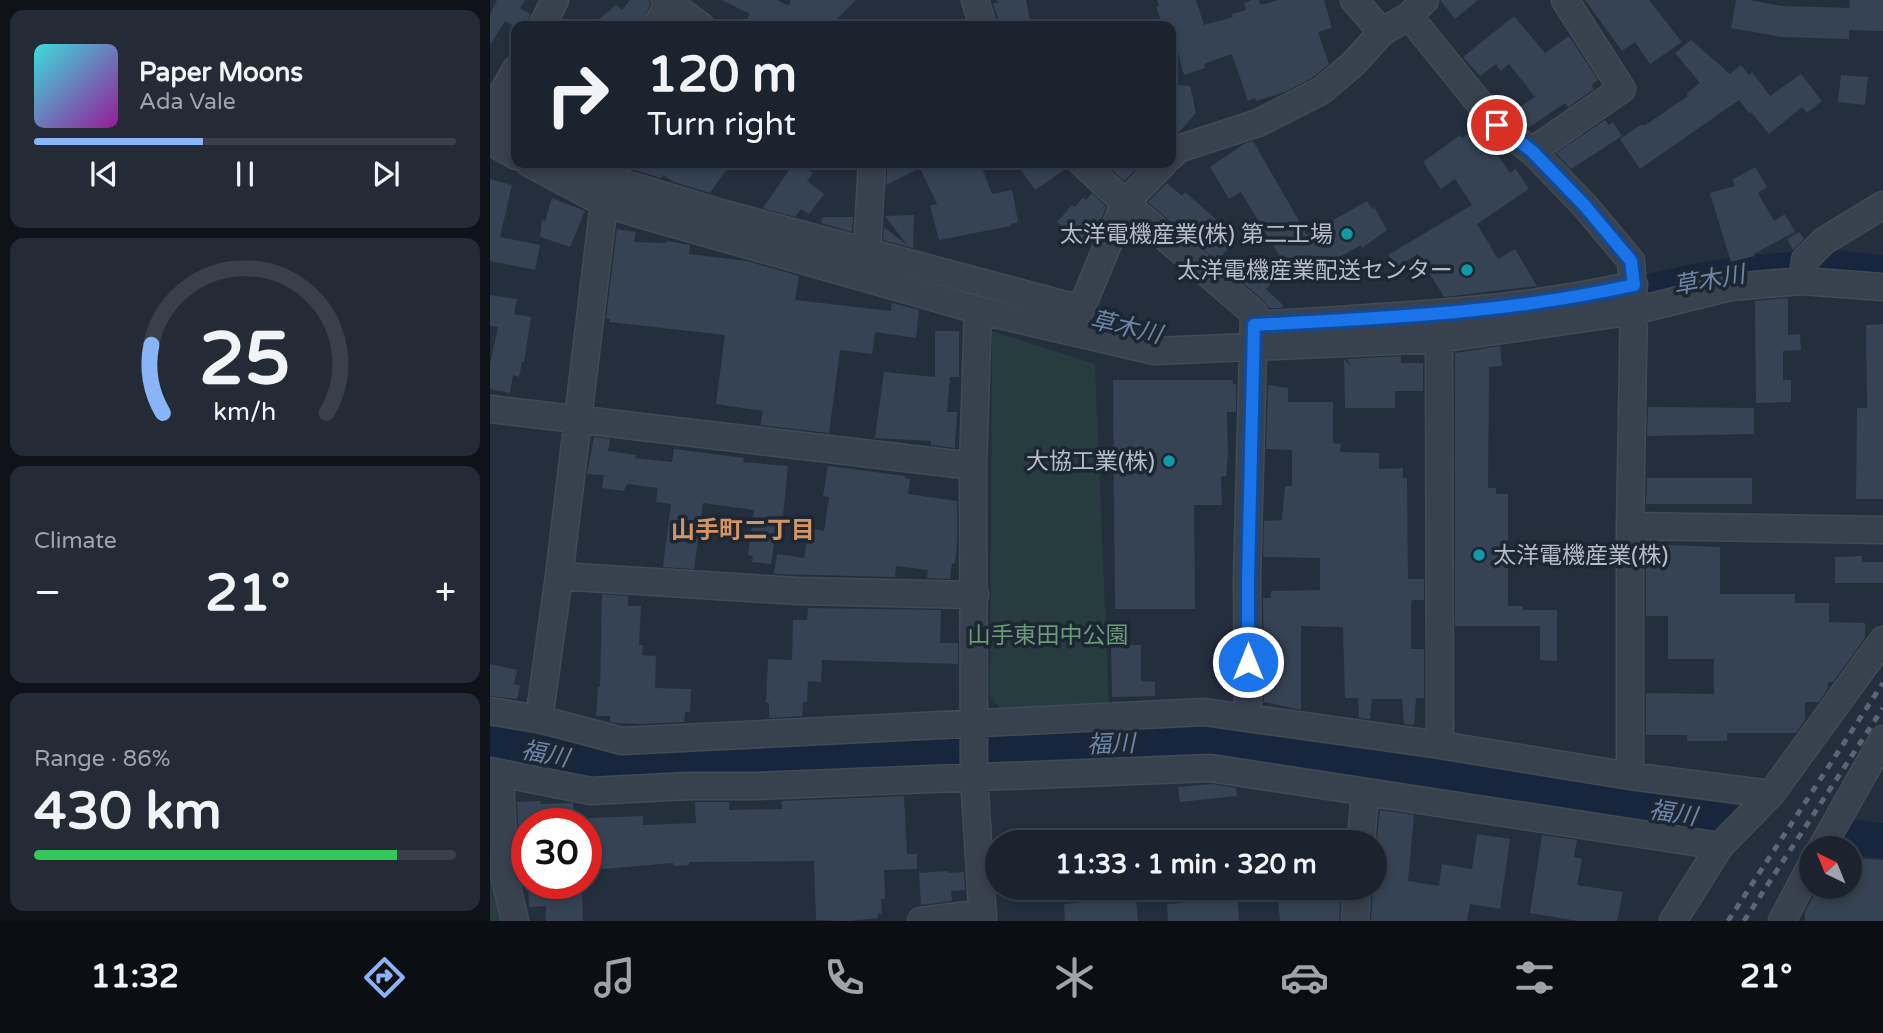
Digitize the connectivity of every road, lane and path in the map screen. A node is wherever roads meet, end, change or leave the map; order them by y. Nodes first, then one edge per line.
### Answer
1 (975, 0) edge
2 (1354, 0) edge
3 (1566, 0) edge
4 (1417, 8) edge
5 (663, 10) edge
6 (689, 21) edge
7 (981, 21) edge
8 (1382, 32) junction
9 (511, 78) edge
10 (491, 112) edge
11 (511, 123) edge
12 (490, 141) edge
13 (1176, 151) edge
14 (1532, 151) junction
15 (511, 153) edge
16 (551, 168) edge
17 (589, 168) edge
18 (872, 168) edge
19 (1087, 168) edge
20 (1159, 168) edge
21 (618, 183) edge
22 (1125, 204) junction
23 (1883, 205) edge
24 (866, 265) junction
25 (1803, 274) junction
26 (1883, 287) edge
27 (1634, 297) junction
28 (978, 310) junction
29 (1077, 320) junction
30 (1253, 335) junction
31 (1438, 339) junction
32 (490, 409) edge
33 (578, 420) junction
34 (973, 466) junction
35 (1630, 526) junction
36 (1883, 530) edge
37 (559, 576) junction
38 (975, 595) junction
39 (1883, 640) edge
40 (490, 711) edge
41 (1248, 717) junction
42 (539, 719) junction
43 (975, 728) junction
44 (1883, 739) edge
45 (1440, 746) junction
46 (495, 772) edge
47 (975, 772) junction
48 (1630, 776) junction
49 (1365, 792) junction
50 (1771, 794) junction
51 (1362, 830) edge
52 (1828, 836) edge
53 (1720, 846) junction
54 (1799, 889) edge
55 (1356, 900) edge
56 (983, 917) edge
57 (515, 921) edge
58 (921, 921) edge
59 (1355, 921) edge
60 (1674, 921) edge
61 (1782, 921) edge

1 - 7 street
2 - 8 street
3 - 14 street
4 - 8 street
4 - 14 street
5 - 6 street
8 - 13 street
9 - 10 street
10 - 11 street
12 - 15 street
14 - 27 street
16 - 21 street
17 - 21 street
18 - 24 street
19 - 22 street
20 - 22 street
21 - 24 street
21 - 33 street
22 - 29 street
22 - 30 street
23 - 25 street
24 - 28 street
24 - 29 street
25 - 26 street
25 - 27 street
27 - 30 street
27 - 31 street
27 - 35 street
28 - 29 street
28 - 34 street
29 - 30 street
30 - 31 street
30 - 41 street
31 - 45 street
32 - 33 street
33 - 34 street
33 - 37 street
34 - 38 street
35 - 36 street
35 - 48 street
37 - 38 street
37 - 42 street
38 - 43 street
39 - 50 street
40 - 42 street
41 - 43 street
41 - 45 street
42 - 43 street
43 - 47 street
44 - 52 street
45 - 48 street
46 - 47 street
46 - 57 street
47 - 49 street
47 - 56 street
48 - 50 street
49 - 51 street
49 - 53 street
50 - 53 street
53 - 60 street
54 - 61 street
55 - 59 street
56 - 58 street

